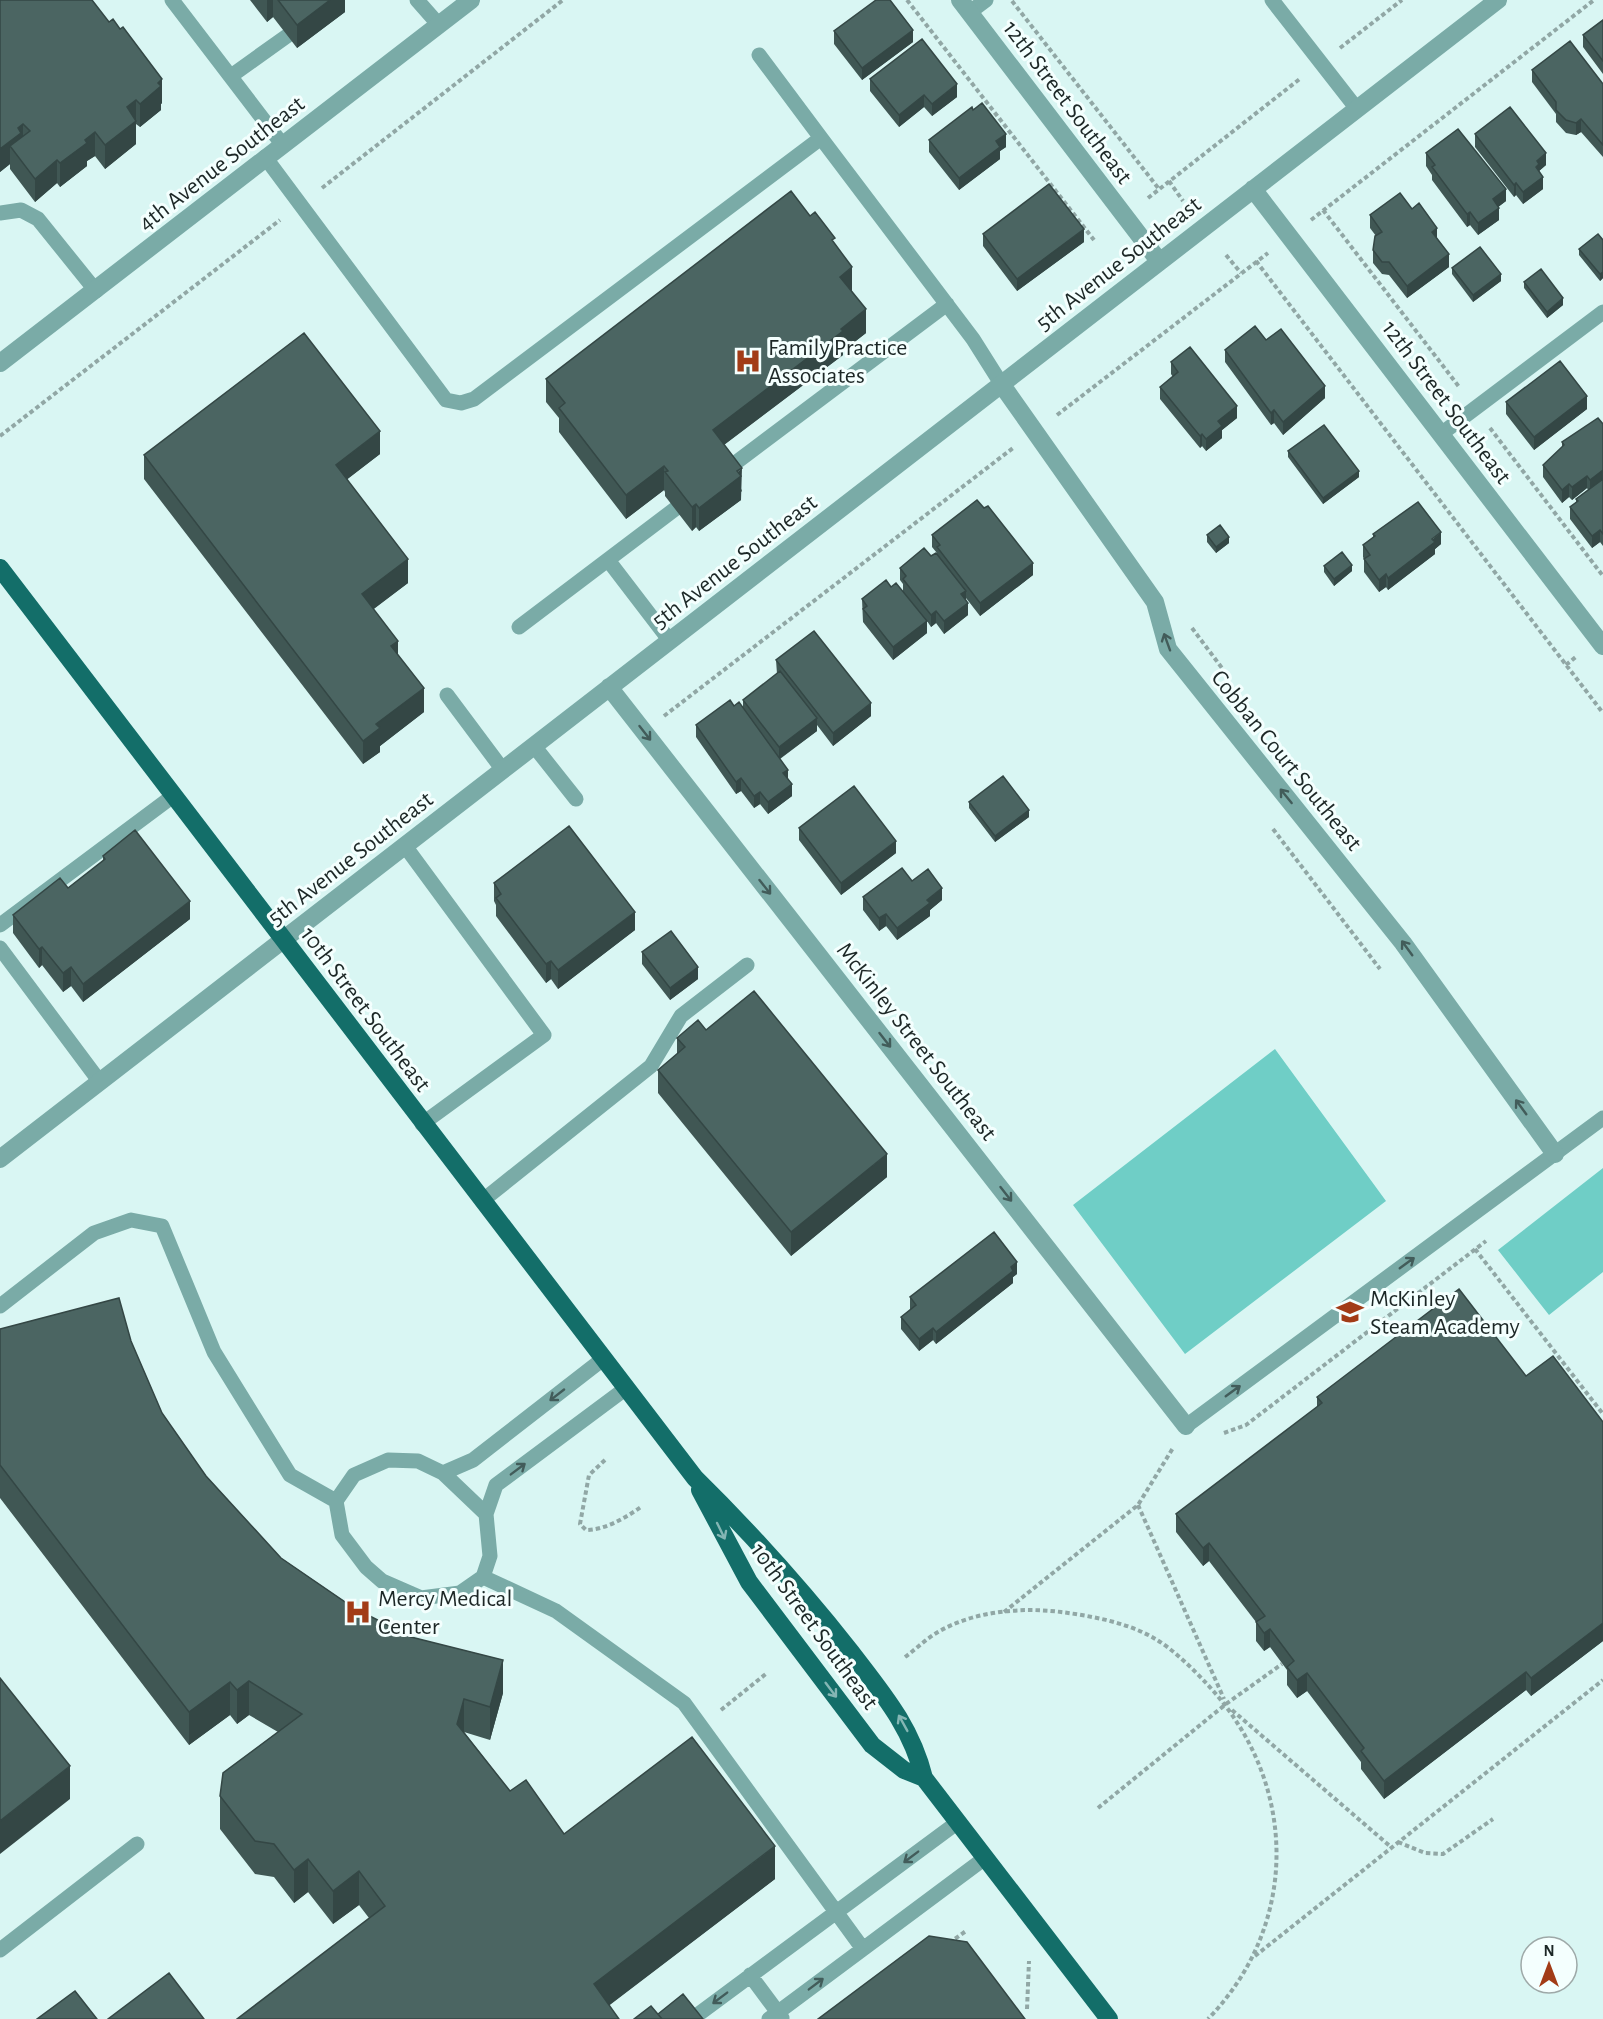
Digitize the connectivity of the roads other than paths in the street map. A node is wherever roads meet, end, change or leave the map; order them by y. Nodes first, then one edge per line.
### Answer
1 (172, 0) edge
2 (417, 0) edge
3 (471, 0) edge
4 (986, 0) edge
5 (1272, 0) edge
6 (1498, 0) edge
7 (965, 6) edge
8 (439, 25) junction
9 (287, 36) edge
10 (759, 55) dead end
11 (231, 76) junction
12 (1357, 109) junction
13 (821, 138) junction
14 (282, 144) junction
15 (265, 157) junction
16 (1253, 189) junction
17 (0, 213) edge
18 (1159, 261) junction
19 (96, 291) junction
20 (947, 303) junction
21 (1603, 312) edge
22 (0, 363) edge
23 (1002, 385) junction
24 (1441, 434) junction
25 (726, 470) edge
26 (675, 509) edge
27 (608, 560) junction
28 (0, 568) edge
29 (519, 627) dead end
30 (669, 641) junction
31 (1603, 646) edge
32 (609, 687) junction
33 (447, 695) dead end
34 (534, 746) junction
35 (503, 770) junction
36 (173, 796) junction
37 (576, 798) dead end
38 (405, 846) junction
39 (0, 925) edge
40 (284, 940) junction
41 (0, 948) edge
42 (747, 964) dead end
43 (100, 1082) junction
44 (1603, 1118) edge
45 (422, 1124) junction
46 (1555, 1154) junction
47 (0, 1160) edge
48 (482, 1202) junction
49 (0, 1306) edge
50 (603, 1359) junction
51 (625, 1389) junction
52 (1186, 1426) joint
53 (443, 1473) junction
54 (695, 1478) junction
55 (336, 1501) junction
56 (486, 1514) junction
57 (483, 1577) junction
58 (924, 1778) junction
59 (958, 1822) junction
60 (137, 1844) dead end
61 (985, 1858) junction
62 (838, 1913) junction
63 (863, 1949) junction
64 (0, 1950) edge
65 (750, 1975) junction
66 (696, 2016) edge
67 (776, 2017) edge
68 (1109, 2019) edge

1 - 11 lane
2 - 8 lane
3 - 8 street, 4th Avenue Southeast
4 - 7 lane
5 - 12 lane
6 - 12 street, 5th Avenue Southeast
7 - 18 street, 12th Street Southeast
8 - 14 street, 4th Avenue Southeast
9 - 11 lane
10 - 13 lane
11 - 14 lane
12 - 16 street, 5th Avenue Southeast
13 - 15 lane
13 - 20 lane
14 - 15 street, 4th Avenue Southeast
15 - 19 street, 4th Avenue Southeast
16 - 18 street, 5th Avenue Southeast
16 - 24 street, 12th Street Southeast
17 - 19 lane
18 - 23 street, 5th Avenue Southeast
19 - 22 street, 4th Avenue Southeast
20 - 23 lane
20 - 25 lane
21 - 24 lane
23 - 30 street, 5th Avenue Southeast
46 -> 23 street, Cobban Court Southeast
24 - 31 street, 12th Street Southeast
26 - 27 lane
27 - 29 lane
27 - 30 lane
28 - 36 main road, 10th Street Southeast
30 - 32 street, 5th Avenue Southeast
32 - 34 street, 5th Avenue Southeast
32 -> 52 street, McKinley Street Southeast
33 - 35 lane
34 - 35 street, 5th Avenue Southeast
34 - 37 lane
35 - 38 street, 5th Avenue Southeast
36 - 39 lane
36 - 40 main road, 10th Street Southeast
38 - 40 street, 5th Avenue Southeast
38 - 45 lane
40 - 43 street, 5th Avenue Southeast
40 - 45 main road, 10th Street Southeast
41 - 43 lane
42 - 48 lane
43 - 47 street, 5th Avenue Southeast
44 - 46 lane
45 - 48 main road, 10th Street Southeast
52 -> 46 lane
48 - 50 main road, 10th Street Southeast
49 - 55 lane
50 - 51 main road, 10th Street Southeast
50 -> 53 lane
51 - 54 main road, 10th Street Southeast
56 -> 51 lane
53 - 55 lane
53 - 56 lane
58 -> 54 main road, 10th Street Southeast
54 -> 58 main road, 10th Street Southeast
55 - 57 lane
56 - 57 lane
57 - 62 lane
58 - 59 main road, 10th Street Southeast
59 - 61 main road, 10th Street Southeast
59 -> 62 lane
60 - 64 lane
61 - 63 lane
61 - 68 main road, 10th Street Southeast
62 - 63 lane
62 - 65 lane
67 -> 63 lane
65 -> 66 lane
65 - 67 lane

